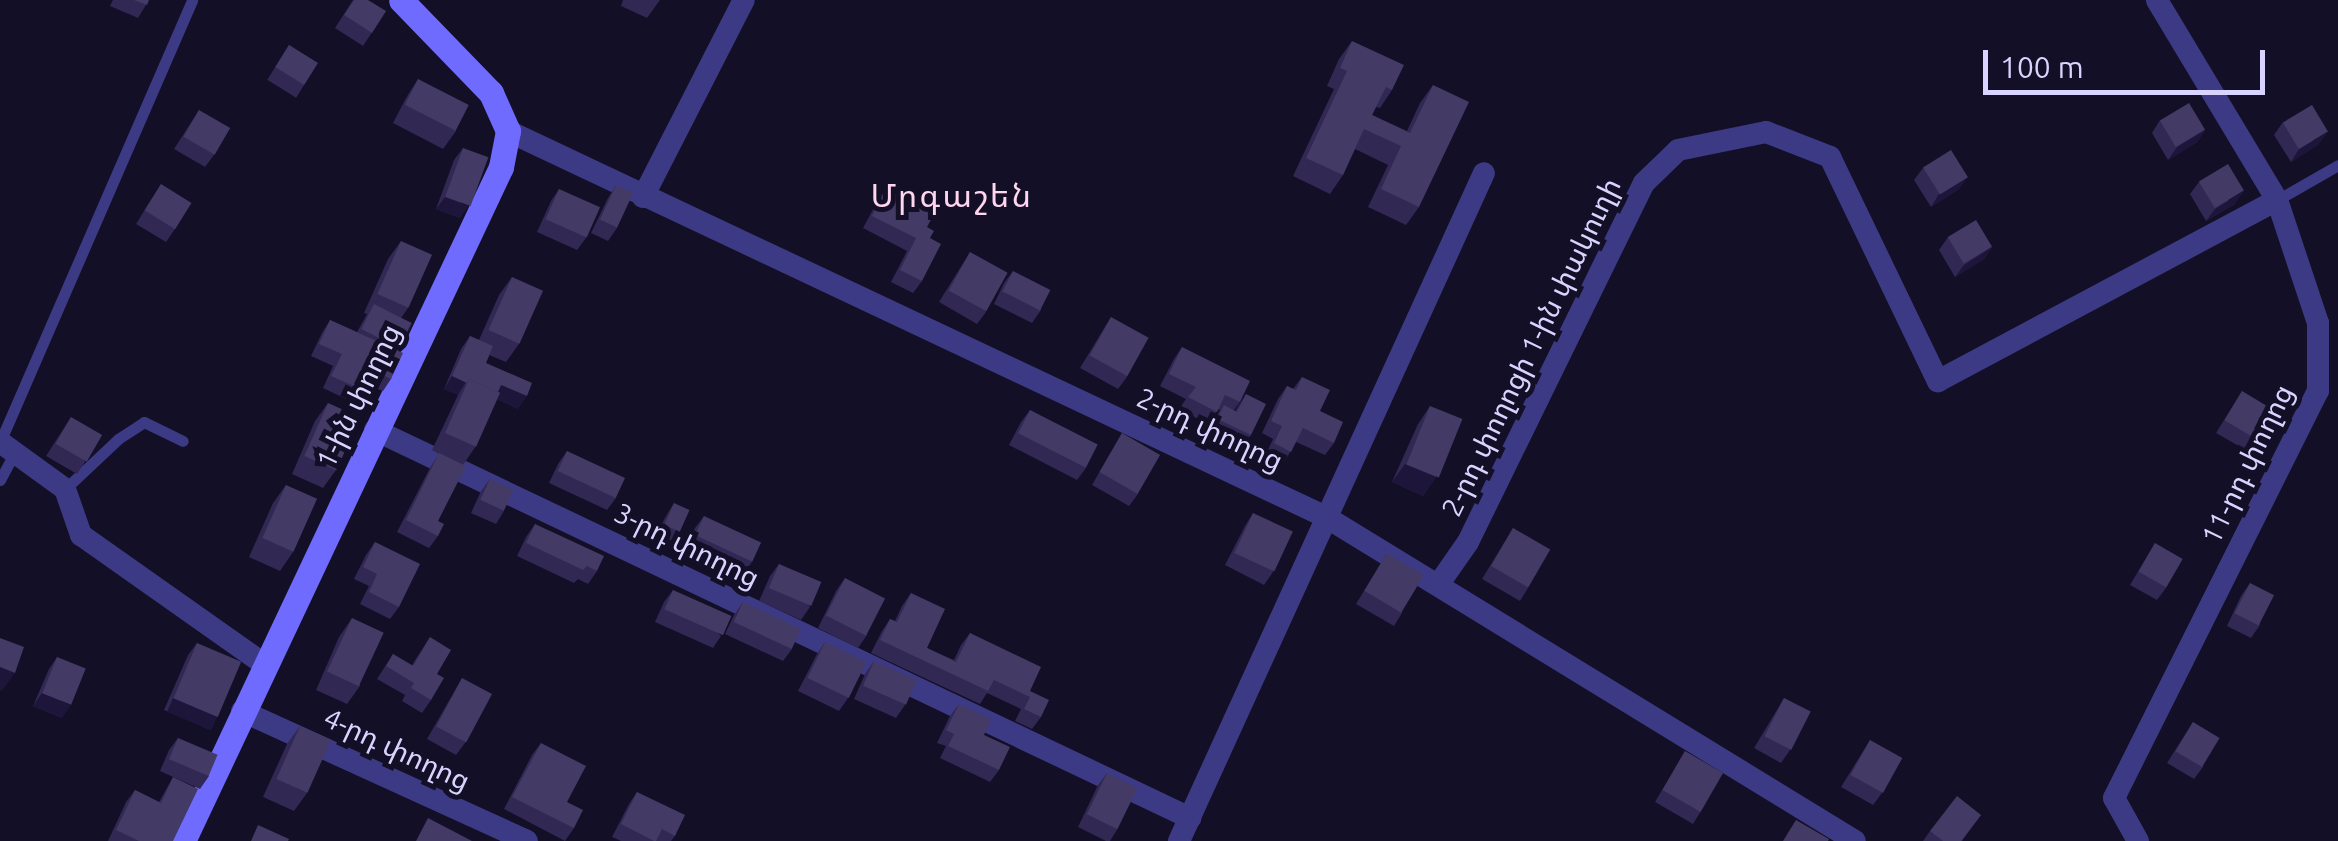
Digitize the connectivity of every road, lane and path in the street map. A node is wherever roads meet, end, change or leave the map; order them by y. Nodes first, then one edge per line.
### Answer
1 (192, 0) edge
2 (401, 0) edge
3 (744, 0) edge
4 (2157, 0) edge
5 (508, 131) junction
6 (2338, 165) edge
7 (1484, 173) dead end
8 (644, 197) junction
9 (2277, 200) junction
10 (376, 430) junction
11 (183, 441) dead end
12 (8, 447) edge
13 (0, 480) edge
14 (65, 490) junction
15 (1326, 517) junction
16 (1438, 586) junction
17 (264, 664) junction
18 (242, 711) junction
19 (1190, 818) junction
20 (184, 841) edge
21 (527, 841) edge
22 (1180, 841) edge
23 (1855, 841) edge
24 (2138, 841) edge

1 - 12 lane
2 - 5 main road
3 - 8 street
4 - 9 street, 11-րդ փողոց
5 - 8 street, 2-րդ փողոց
5 - 10 main road, 1-ին փողոց
6 - 9 lane
7 - 15 street
8 - 15 street, 2-րդ փողոց
9 - 16 street, 2-րդ փողոցի 1-ին փակուղի
9 - 24 street, 11-րդ փողոց
10 - 17 main road, 1-ին փողոց
10 - 19 street, 3-րդ փողոց
11 - 14 lane
12 - 13 lane
12 - 14 street
14 - 17 street
15 - 16 street, 2-րդ փողոց
15 - 19 street
16 - 23 street, 2-րդ փողոց
17 - 18 main road, 1-ին փողոց
18 - 20 main road, 1-ին փողոց
18 - 21 street, 4-րդ փողոց
19 - 22 street

